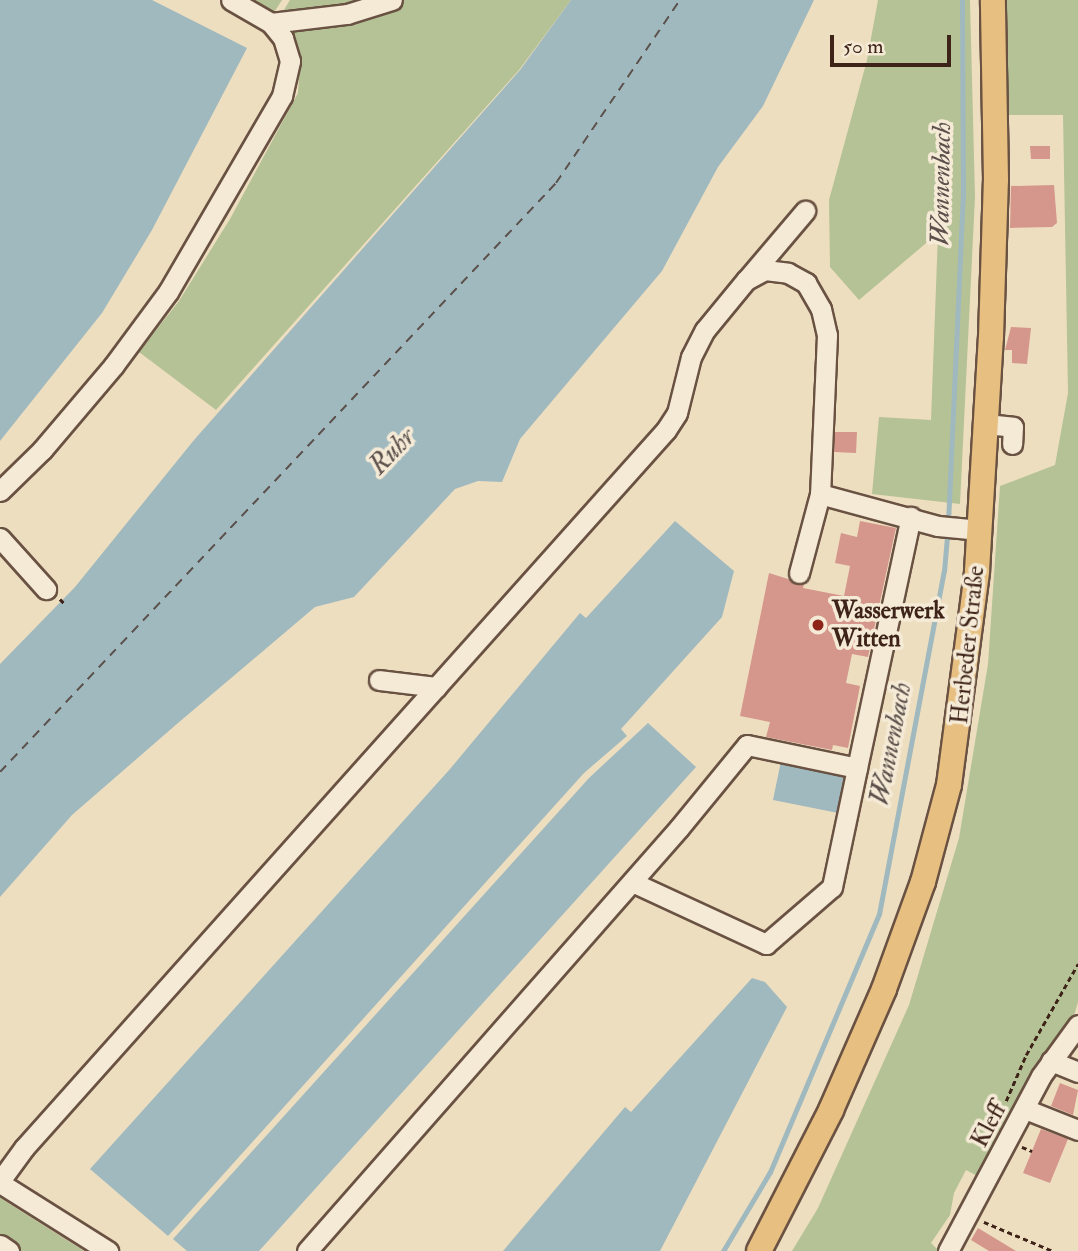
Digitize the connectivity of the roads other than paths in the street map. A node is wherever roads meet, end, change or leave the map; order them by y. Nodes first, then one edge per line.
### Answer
1 (231, 0) edge
2 (392, 0) edge
3 (993, 0) edge
4 (271, 23) junction
5 (805, 211) dead end
6 (746, 280) junction
7 (986, 424) junction
8 (1012, 444) dead end
9 (0, 491) edge
10 (820, 494) junction
11 (911, 517) junction
12 (980, 530) junction
13 (0, 538) edge
14 (799, 573) dead end
15 (46, 589) dead end
16 (379, 680) dead end
17 (438, 687) junction
18 (857, 768) junction
19 (632, 882) junction
20 (1078, 1025) edge
21 (1051, 1061) junction
22 (1078, 1072) edge
23 (1025, 1109) junction
24 (1078, 1130) edge
25 (0, 1182) edge
26 (0, 1245) edge
27 (9, 1251) edge
28 (108, 1251) edge
29 (307, 1251) edge
30 (759, 1251) edge
31 (948, 1251) edge

1 - 4 street
2 - 4 street
3 - 7 main road, Herbeder Straße
4 - 9 street
5 - 6 street
6 - 10 street
6 - 17 street
7 - 8 street
7 - 12 main road, Herbeder Straße
10 - 11 street
10 - 14 street
11 - 12 street
11 - 18 street
12 - 30 main road, Herbeder Straße
13 - 15 street
16 - 17 street
17 - 25 street
18 - 19 street
18 - 19 street
19 - 29 street
20 - 21 street, Kleff
21 - 22 street
21 - 23 street, Kleff
23 - 24 street
23 - 31 street, Kleff
25 - 28 street
26 - 27 street

